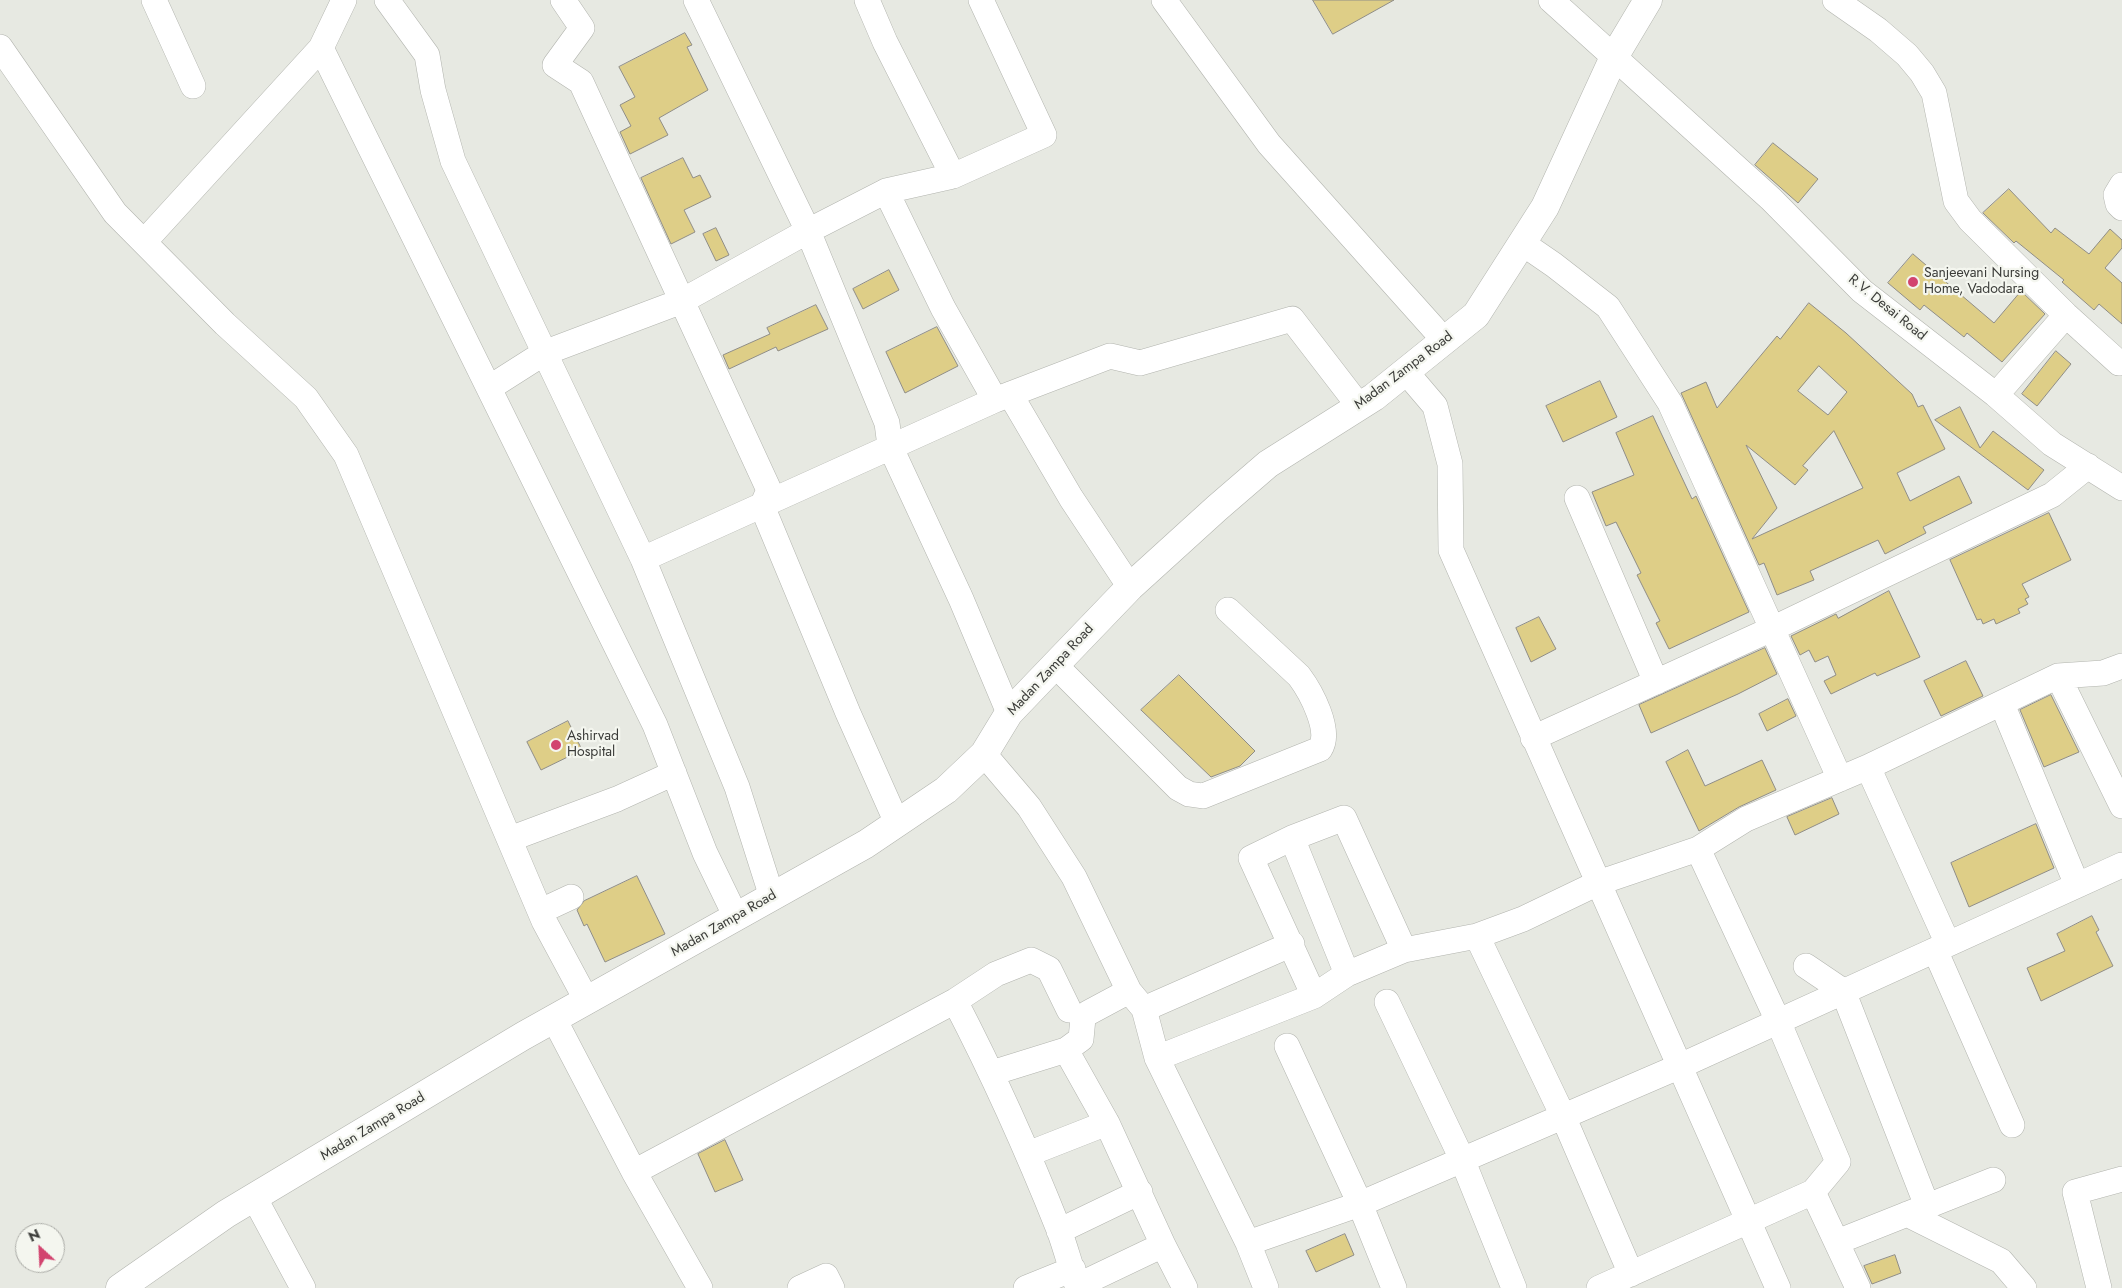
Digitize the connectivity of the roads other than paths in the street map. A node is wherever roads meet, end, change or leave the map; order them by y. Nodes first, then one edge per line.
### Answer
1 (154, 0) edge
2 (344, 0) edge
3 (387, 0) edge
4 (563, 0) edge
5 (696, 0) edge
6 (867, 0) edge
7 (981, 0) edge
8 (1164, 0) edge
9 (1551, 0) edge
10 (1648, 0) edge
11 (1835, 0) edge
12 (0, 47) edge
13 (321, 48) junction
14 (1620, 62) junction
15 (193, 86) dead end
16 (953, 176) junction
17 (2122, 185) edge
18 (886, 191) junction
19 (2122, 208) edge
20 (808, 231) junction
21 (144, 242) junction
22 (1522, 243) junction
23 (682, 301) junction
24 (2066, 315) junction
25 (1445, 341) junction
26 (544, 353) junction
27 (2119, 362) dead end
28 (1406, 372) junction
29 (489, 388) junction
30 (1996, 395) junction
31 (1002, 397) junction
32 (1358, 406) junction
33 (890, 446) junction
34 (2088, 466) junction
35 (2119, 481) edge
36 (1577, 498) dead end
37 (762, 506) junction
38 (643, 559) junction
39 (1130, 587) junction
40 (1228, 610) dead end
41 (1774, 628) junction
42 (1054, 665) junction
43 (2122, 666) edge
44 (2058, 676) junction
45 (1656, 682) junction
46 (2002, 704) junction
47 (1009, 713) junction
48 (1533, 738) junction
49 (984, 754) junction
50 (1868, 767) junction
51 (674, 773) junction
52 (1840, 779) junction
53 (2122, 806) edge
54 (897, 823) junction
55 (1292, 838) junction
56 (510, 839) junction
57 (1698, 849) junction
58 (2122, 865) edge
59 (1598, 883) junction
60 (2077, 885) junction
61 (571, 897) dead end
62 (772, 897) junction
63 (540, 911) junction
64 (736, 917) junction
65 (1477, 936) junction
66 (1292, 944) junction
67 (1942, 947) junction
68 (1404, 950) junction
69 (1806, 966) dead end
70 (1347, 974) junction
71 (1844, 991) junction
72 (1314, 996) junction
73 (1136, 1000) junction
74 (587, 1001) junction
75 (955, 1001) junction
76 (1387, 1002) dead end
77 (1070, 1010) dead end
78 (554, 1019) junction
79 (1778, 1021) junction
80 (1287, 1046) dead end
81 (1066, 1050) junction
82 (1157, 1058) junction
83 (1678, 1066) junction
84 (992, 1073) junction
85 (1563, 1116) junction
86 (1107, 1123) junction
87 (2012, 1125) dead end
88 (1028, 1154) junction
89 (1462, 1160) junction
90 (634, 1172) junction
91 (2122, 1179) edge
92 (1993, 1180) dead end
93 (1140, 1192) junction
94 (1813, 1192) junction
95 (254, 1198) junction
96 (1360, 1204) junction
97 (1917, 1210) junction
98 (1748, 1221) junction
99 (1059, 1231) junction
100 (1837, 1242) junction
101 (1248, 1243) junction
102 (1162, 1245) junction
103 (1631, 1274) junction
104 (1076, 1281) edge
105 (2091, 1285) edge
106 (120, 1288) edge
107 (303, 1288) edge
108 (700, 1288) edge
109 (800, 1288) edge
110 (832, 1288) edge
111 (1026, 1288) edge
112 (1185, 1288) edge
113 (1266, 1288) edge
114 (1394, 1288) edge
115 (1514, 1288) edge
116 (1599, 1288) edge
117 (1778, 1288) edge
118 (1858, 1288) edge
119 (2024, 1288) edge

1 - 15 street
2 - 13 street
3 - 26 street
4 - 23 street
5 - 20 street
6 - 16 street
7 - 16 street
8 - 25 street
9 - 14 street, R.V. Desai Road
10 - 14 main road, Madan Zampa Road
11 - 24 street
12 - 21 street
13 - 21 street
13 - 29 street
14 - 22 main road, Madan Zampa Road
14 - 30 street, R.V. Desai Road
16 - 18 street
17 - 19 street
18 - 20 street
18 - 31 street
20 - 23 street
20 - 33 street
21 - 56 street
22 - 25 main road, Madan Zampa Road
22 - 41 street
23 - 26 street
23 - 37 street
24 - 27 street
24 - 30 street
25 - 28 main road, Madan Zampa Road
26 - 29 street
26 - 38 street
28 - 32 main road, Madan Zampa Road
28 - 48 street
29 - 51 street
30 - 34 street, R.V. Desai Road
31 - 32 street
31 - 33 street
31 - 39 street
32 - 39 main road, Madan Zampa Road
33 - 37 street
33 - 47 street
34 - 35 street, R.V. Desai Road
34 - 41 street
36 - 45 street
37 - 38 street
37 - 54 street
38 - 62 street
39 - 42 main road, Madan Zampa Road
40 - 42 street
41 - 45 street
41 - 52 street
42 - 47 main road, Madan Zampa Road
43 - 44 street
44 - 46 street
44 - 53 street
45 - 48 street
46 - 50 street
46 - 60 street
47 - 49 main road, Madan Zampa Road
48 - 59 street
49 - 54 main road, Madan Zampa Road
49 - 73 street
50 - 52 street
50 - 67 street
51 - 56 street
51 - 64 street
52 - 57 street
54 - 62 main road, Madan Zampa Road
55 - 66 street
55 - 68 street
55 - 70 street
56 - 63 street
57 - 59 street
57 - 79 street
58 - 60 street
59 - 65 street
59 - 83 street
60 - 67 street
61 - 63 street
62 - 64 main road, Madan Zampa Road
63 - 74 street
64 - 74 main road, Madan Zampa Road
65 - 68 street
65 - 85 street
66 - 72 street
66 - 73 street
67 - 71 street
67 - 87 street
68 - 70 street
69 - 71 street
70 - 72 street
71 - 79 street
71 - 97 street
72 - 82 street
73 - 81 street
73 - 82 street
74 - 78 main road, Madan Zampa Road
75 - 77 street
75 - 84 street
75 - 90 street
76 - 89 street
78 - 90 street
78 - 95 main road, Madan Zampa Road
79 - 83 street
79 - 94 street
80 - 96 street
81 - 84 street
81 - 86 street
82 - 101 street
83 - 85 street
83 - 98 street
84 - 88 street
85 - 89 street
85 - 103 street
86 - 88 street
86 - 93 street
88 - 99 street
89 - 96 street
89 - 115 street
90 - 108 street
91 - 105 street
92 - 97 street
93 - 99 street
93 - 102 street
94 - 98 street
94 - 100 street
95 - 106 main road, Madan Zampa Road
95 - 107 street
96 - 101 street
96 - 114 street
97 - 100 street
97 - 119 street
98 - 103 street
98 - 117 street
99 - 104 street
100 - 118 street
101 - 113 street
102 - 104 street
102 - 112 street
103 - 116 street
104 - 111 street
109 - 110 street

